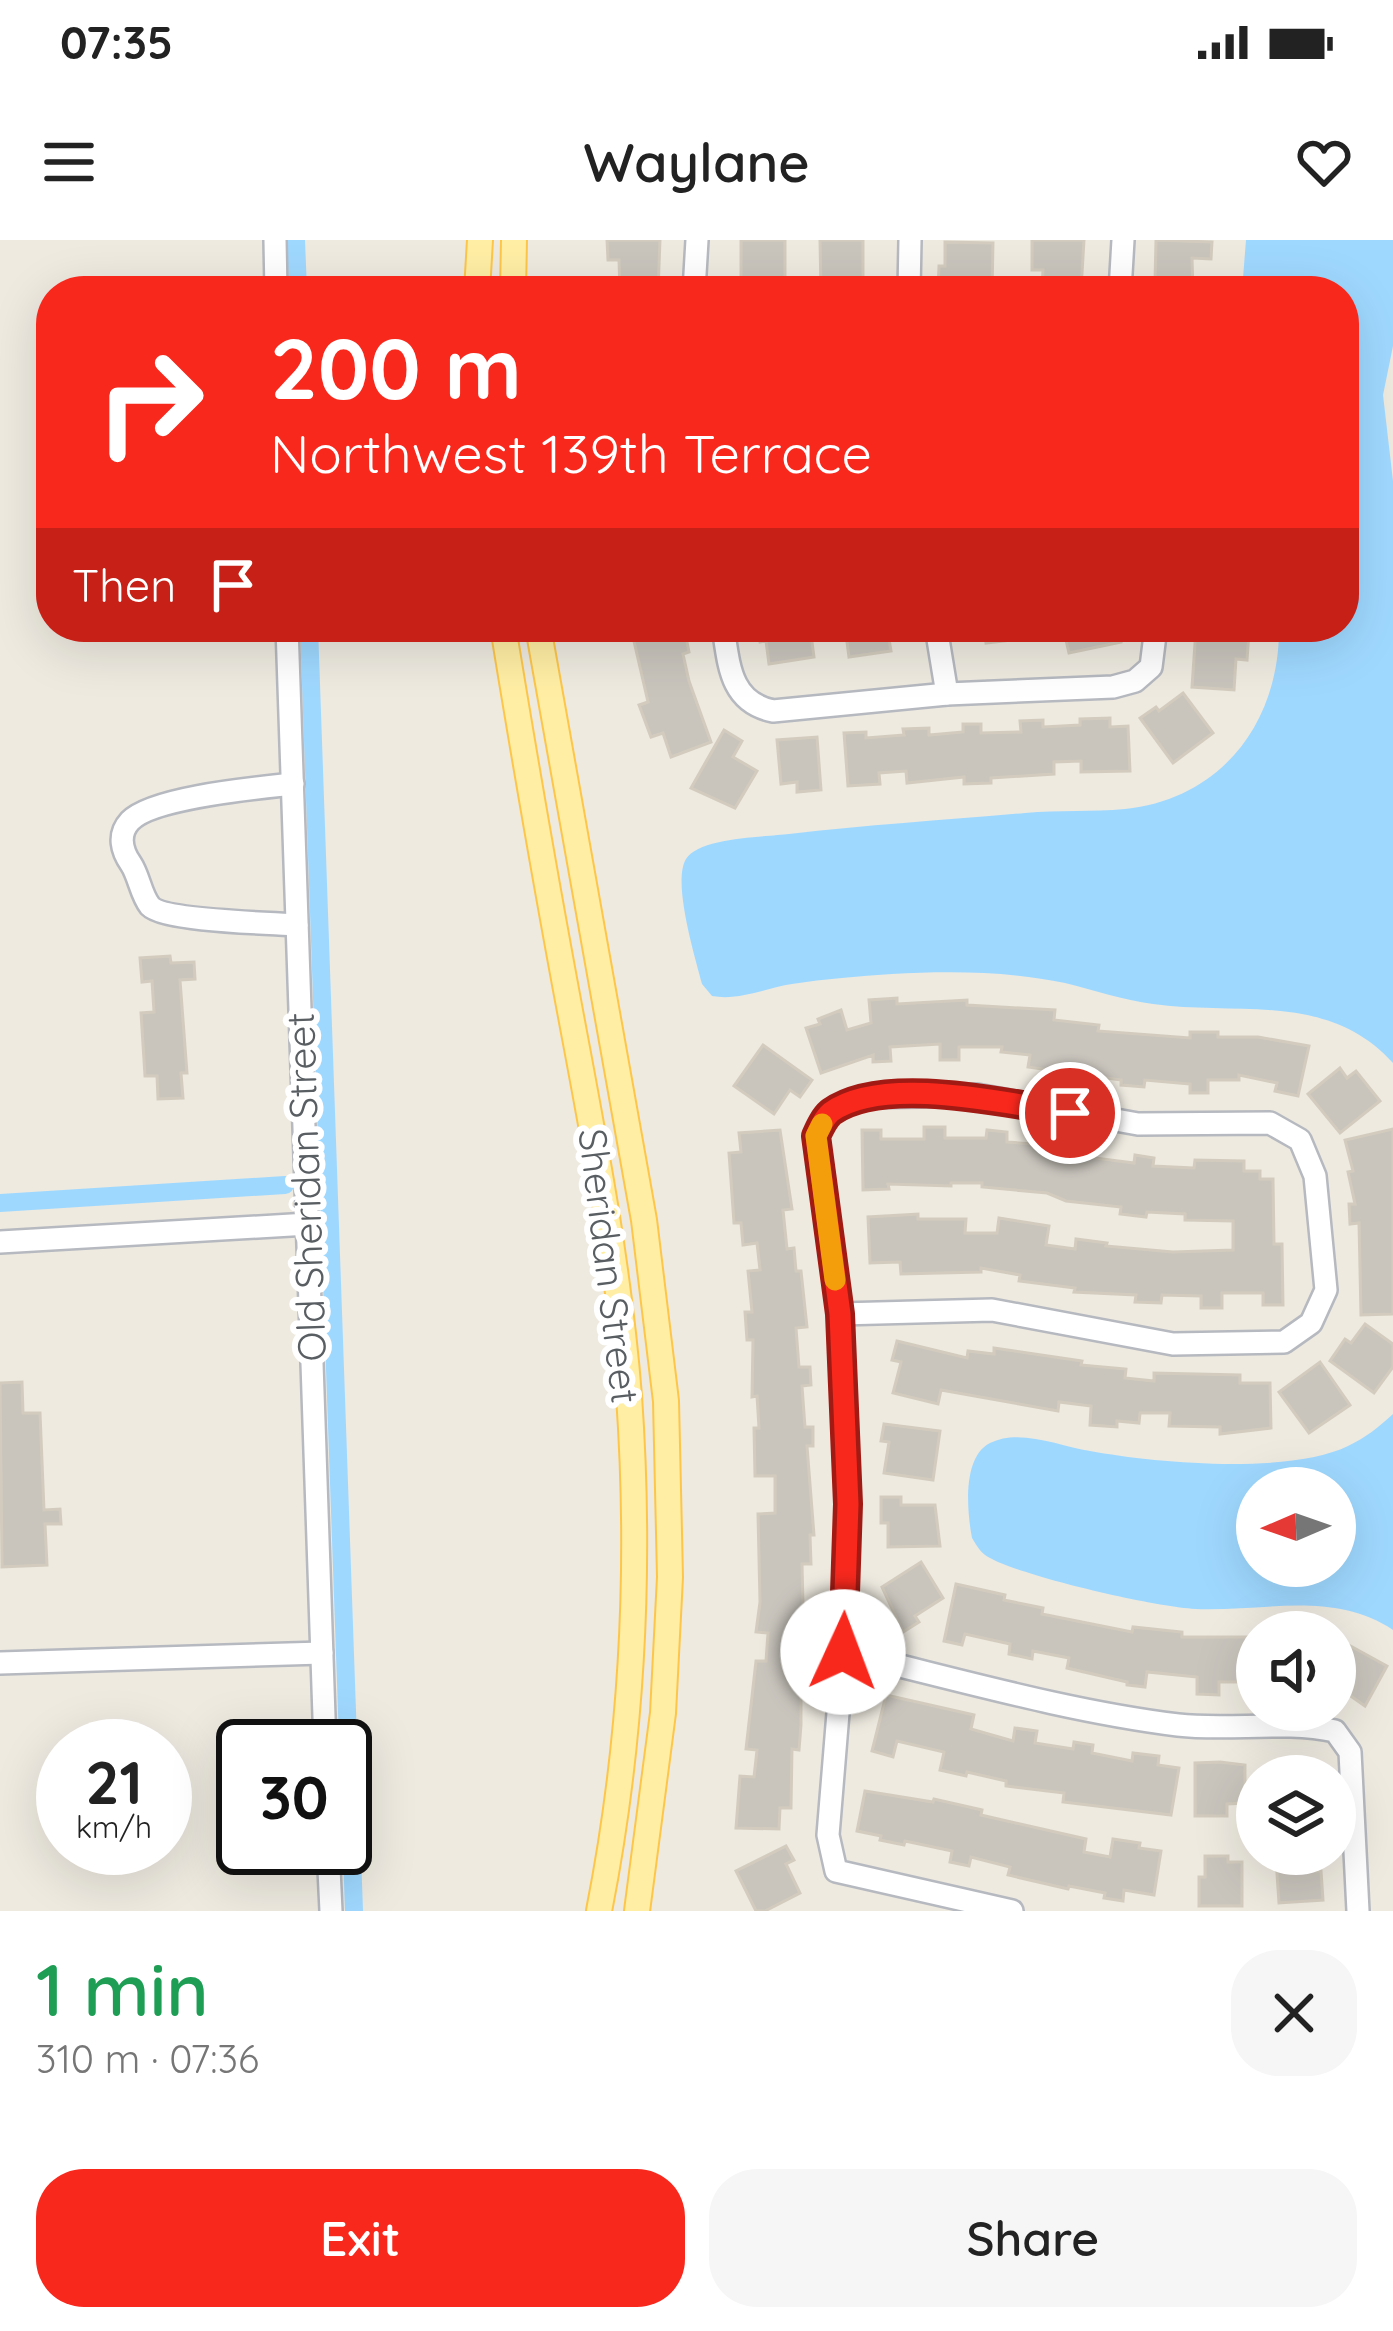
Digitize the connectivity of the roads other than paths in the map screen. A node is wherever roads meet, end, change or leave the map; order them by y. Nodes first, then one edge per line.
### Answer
1 (274, 240) edge
2 (480, 240) edge
3 (514, 240) edge
4 (697, 240) edge
5 (910, 240) edge
6 (1124, 240) edge
7 (275, 276) edge
8 (479, 276) edge
9 (513, 276) edge
10 (695, 276) edge
11 (909, 276) edge
12 (1121, 276) edge
13 (288, 642) edge
14 (505, 642) edge
15 (541, 642) edge
16 (726, 642) edge
17 (938, 642) edge
18 (1154, 642) edge
19 (947, 694) junction
20 (293, 784) junction
21 (297, 925) junction
22 (308, 1224) junction
23 (0, 1242) edge
24 (840, 1314) junction
25 (843, 1652) junction
26 (322, 1653) junction
27 (0, 1663) edge
28 (324, 1719) edge
29 (329, 1875) edge
30 (331, 1911) edge
31 (598, 1911) edge
32 (637, 1911) edge
33 (1012, 1911) edge
34 (1358, 1911) edge

1 - 7 street
2 - 8 main road
3 - 9 main road
4 - 10 street
5 - 11 street
6 - 12 street
13 - 20 street, Old Sheridan Street
14 - 31 main road, Sheridan Street
15 - 32 main road, Sheridan Street
16 - 19 street
17 - 19 street
18 - 19 street
20 - 21 street, Old Sheridan Street
20 - 21 street
21 - 22 street, Old Sheridan Street
22 - 23 street
22 - 26 street, Old Sheridan Street
24 - 24 street
24 - 25 street
25 - 33 street
25 - 34 street
26 - 27 street
26 - 28 street, Old Sheridan Street
29 - 30 street

